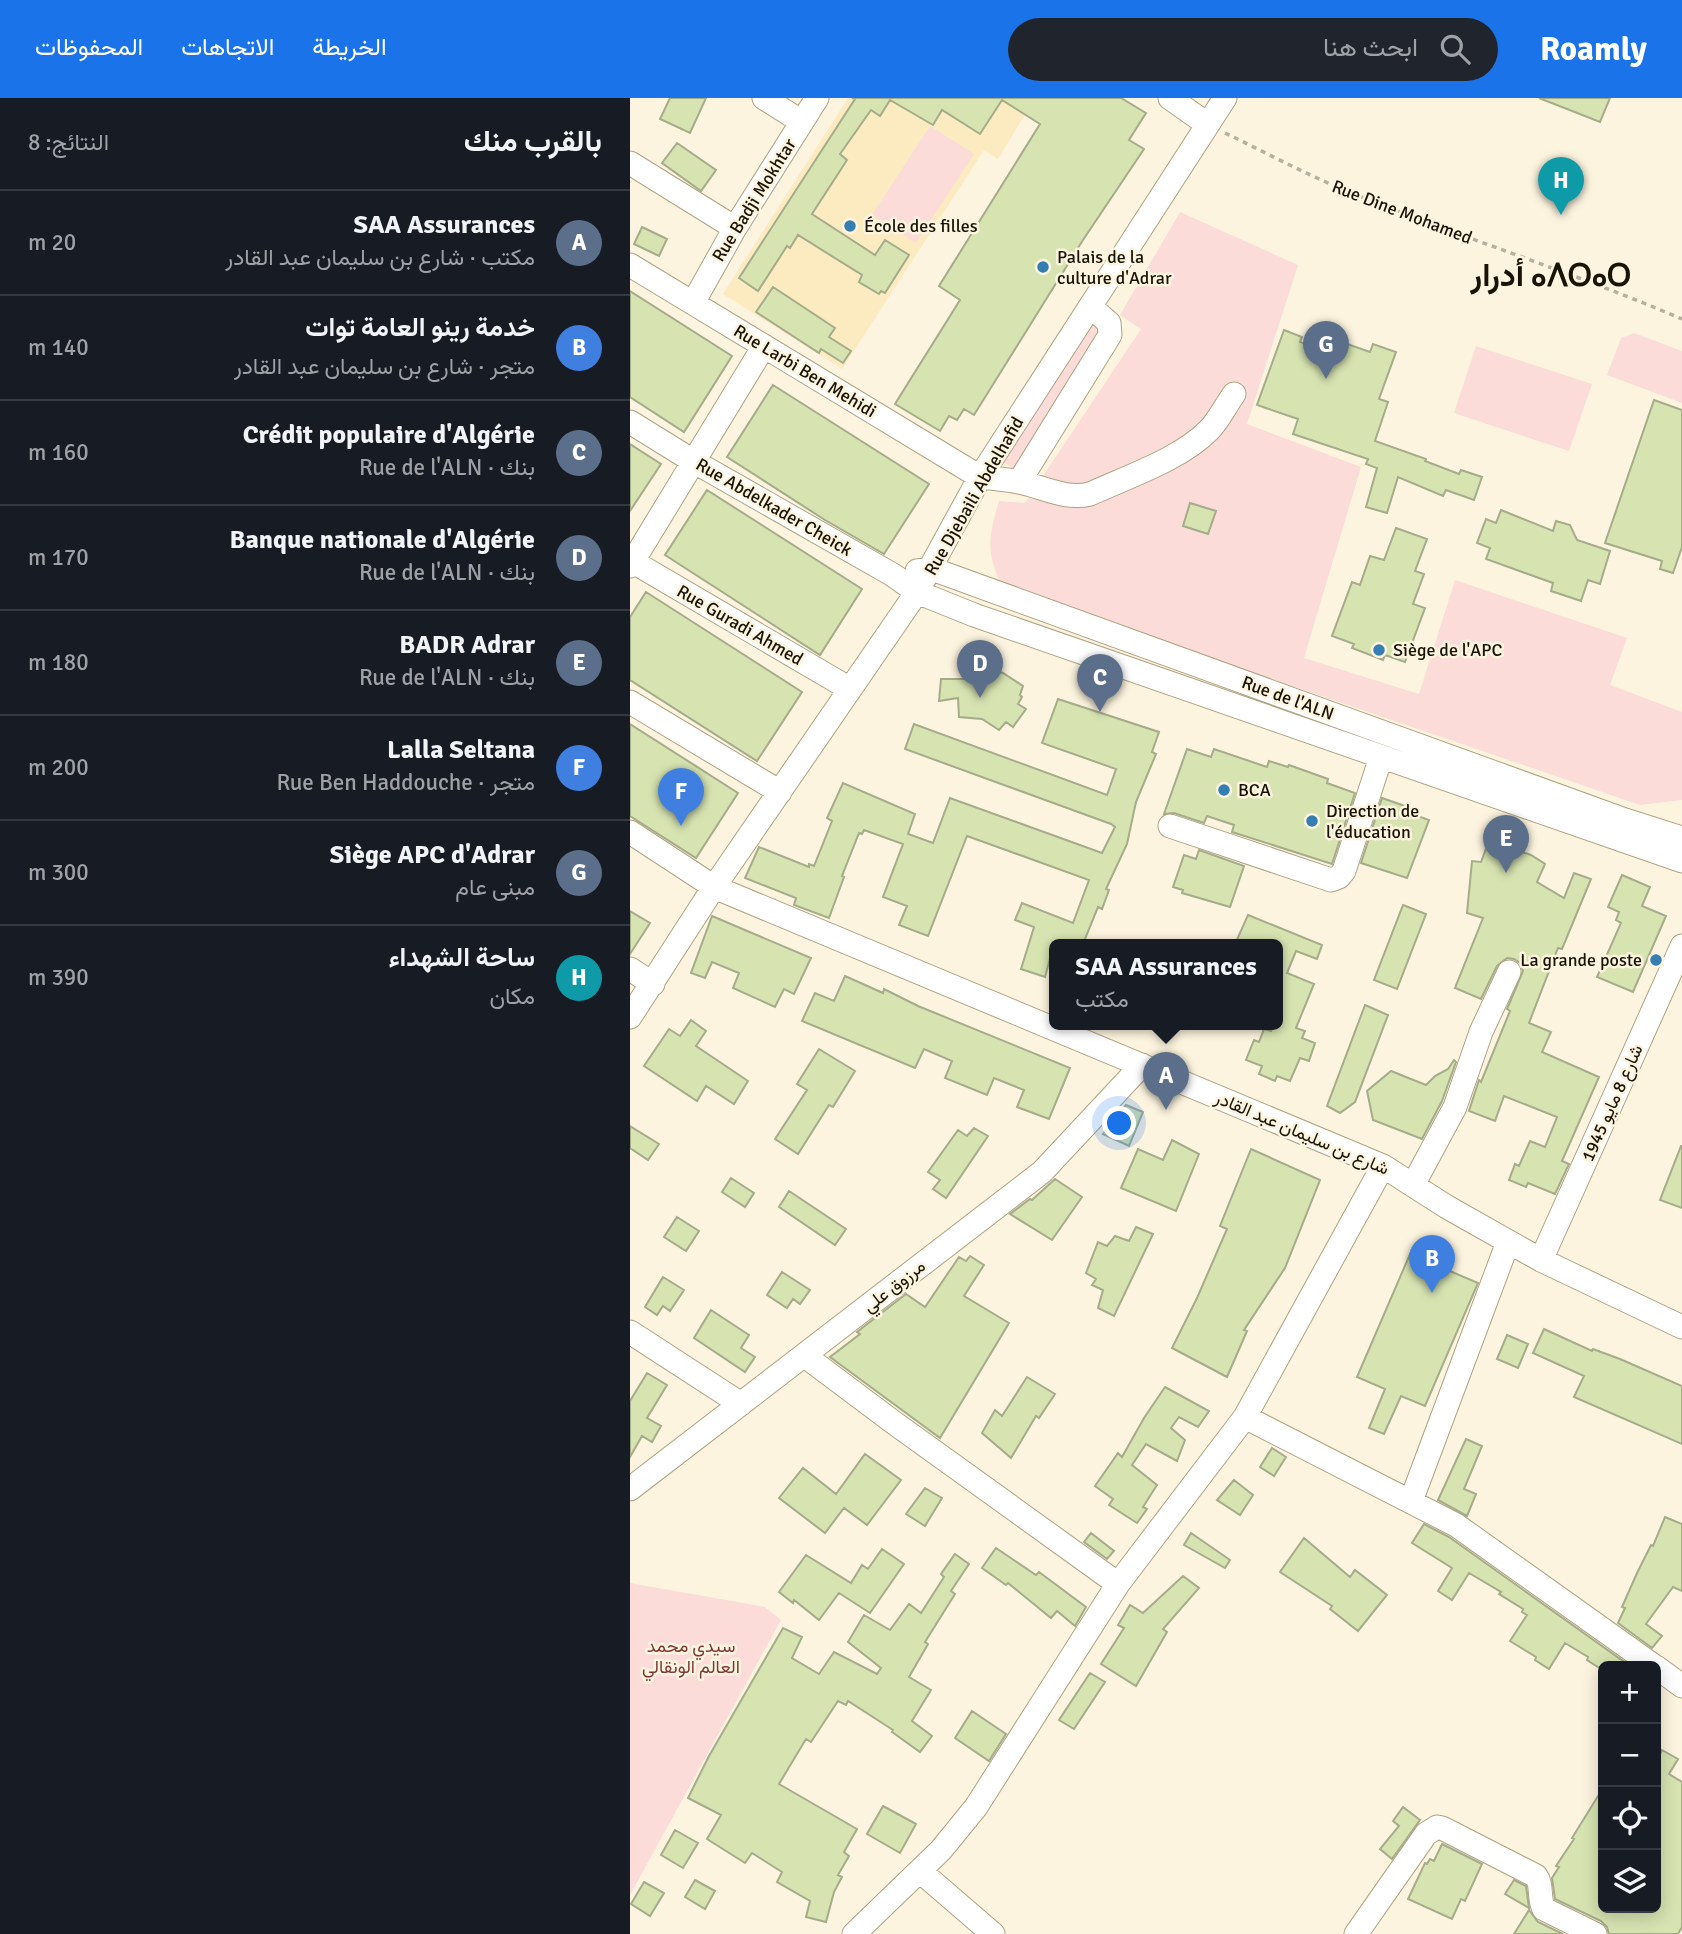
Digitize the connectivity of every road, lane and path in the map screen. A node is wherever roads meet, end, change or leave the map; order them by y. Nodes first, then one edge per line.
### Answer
1 (764, 98) edge
2 (817, 98) edge
3 (1170, 98) edge
4 (1225, 98) edge
5 (802, 122) junction
6 (1207, 124) junction
7 (630, 163) edge
8 (735, 228) junction
9 (630, 265) edge
10 (693, 303) junction
11 (1091, 307) junction
12 (1682, 319) edge
13 (764, 346) junction
14 (1234, 394) dead end
15 (630, 422) edge
16 (693, 461) junction
17 (980, 477) junction
18 (1019, 482) junction
19 (631, 563) edge
20 (932, 569) junction
21 (893, 575) junction
22 (918, 592) junction
23 (850, 689) junction
24 (630, 702) edge
25 (1297, 702) junction
26 (1289, 726) junction
27 (1381, 757) junction
28 (780, 792) junction
29 (1170, 826) dead end
30 (630, 832) edge
31 (1682, 838) edge
32 (1682, 861) edge
33 (713, 887) junction
34 (1682, 946) edge
35 (630, 969) edge
36 (1509, 972) dead end
37 (653, 984) junction
38 (630, 1017) edge
39 (1049, 1026) edge
40 (1058, 1030) edge
41 (1142, 1065) junction
42 (1383, 1166) junction
43 (1413, 1185) junction
44 (1508, 1242) junction
45 (1542, 1260) junction
46 (1682, 1327) edge
47 (630, 1332) edge
48 (805, 1356) junction
49 (741, 1404) junction
50 (1245, 1417) junction
51 (630, 1489) edge
52 (1411, 1502) junction
53 (1118, 1584) junction
54 (1647, 1661) edge
55 (1661, 1671) edge
56 (1682, 1686) edge
57 (920, 1871) junction
58 (854, 1934) edge
59 (993, 1934) edge
60 (1356, 1934) edge
61 (1595, 1934) edge

1 - 5 street
2 - 5 street, Rue Badji Mokhtar
3 - 6 street
4 - 6 street, Rue Djebaili Abdelhafid
5 - 8 street, Rue Badji Mokhtar
6 - 11 street, Rue Djebaili Abdelhafid
6 - 12 path, Rue Dine Mohamed
7 - 8 street
8 - 10 street, Rue Badji Mokhtar
9 - 10 street, Rue Larbi Ben Mehidi
10 - 13 street, Rue Larbi Ben Mehidi
11 - 17 street, Rue Djebaili Abdelhafid
11 - 18 street
13 - 16 street
13 - 17 street, Rue Larbi Ben Mehidi
14 - 18 street
15 - 16 street, Rue Abdelkader Cheick
16 - 19 street
16 - 21 street, Rue Abdelkader Cheick
17 - 18 street
17 - 20 street, Rue Djebaili Abdelhafid
19 - 23 street, Rue Guradi Ahmed
20 - 21 street, Rue de l'ALN
20 - 22 street, Rue Djebaili Abdelhafid
20 - 25 street, Rue de l'ALN
21 - 22 street, Rue Abdelkader Cheick
22 - 23 street, Rue Djebaili Abdelhafid
22 - 26 street, Rue de l'ALN
23 - 28 street, Rue Djebaili Abdelhafid
24 - 28 street
25 - 26 street
25 - 31 street, Rue de l'ALN
26 - 27 street, Rue de l'ALN
27 - 29 street
27 - 32 street, Rue de l'ALN
28 - 33 street, Rue Djebaili Abdelhafid
30 - 33 street, شارع بن سليمان عبد القادر
33 - 37 street, Rue Djebaili Abdelhafid
33 - 39 street, شارع بن سليمان عبد القادر
34 - 45 street, شارع 8 مايو 1945
35 - 37 street
36 - 43 street
37 - 38 street, Rue Djebaili Abdelhafid
40 - 41 street, شارع بن سليمان عبد القادر
41 - 42 street, شارع بن سليمان عبد القادر
41 - 48 street, مرزوق علي
42 - 43 street, شارع بن سليمان عبد القادر
42 - 50 street
43 - 44 street, شارع بن سليمان عبد القادر
44 - 45 street, شارع بن سليمان عبد القادر
44 - 52 street
45 - 46 street, شارع بن سليمان عبد القادر
47 - 49 street
48 - 49 street, مرزوق علي
48 - 53 street
49 - 51 street, مرزوق علي
50 - 52 street
50 - 53 street
52 - 54 street
53 - 57 street
55 - 56 street
57 - 58 street
57 - 59 street
60 - 61 street

